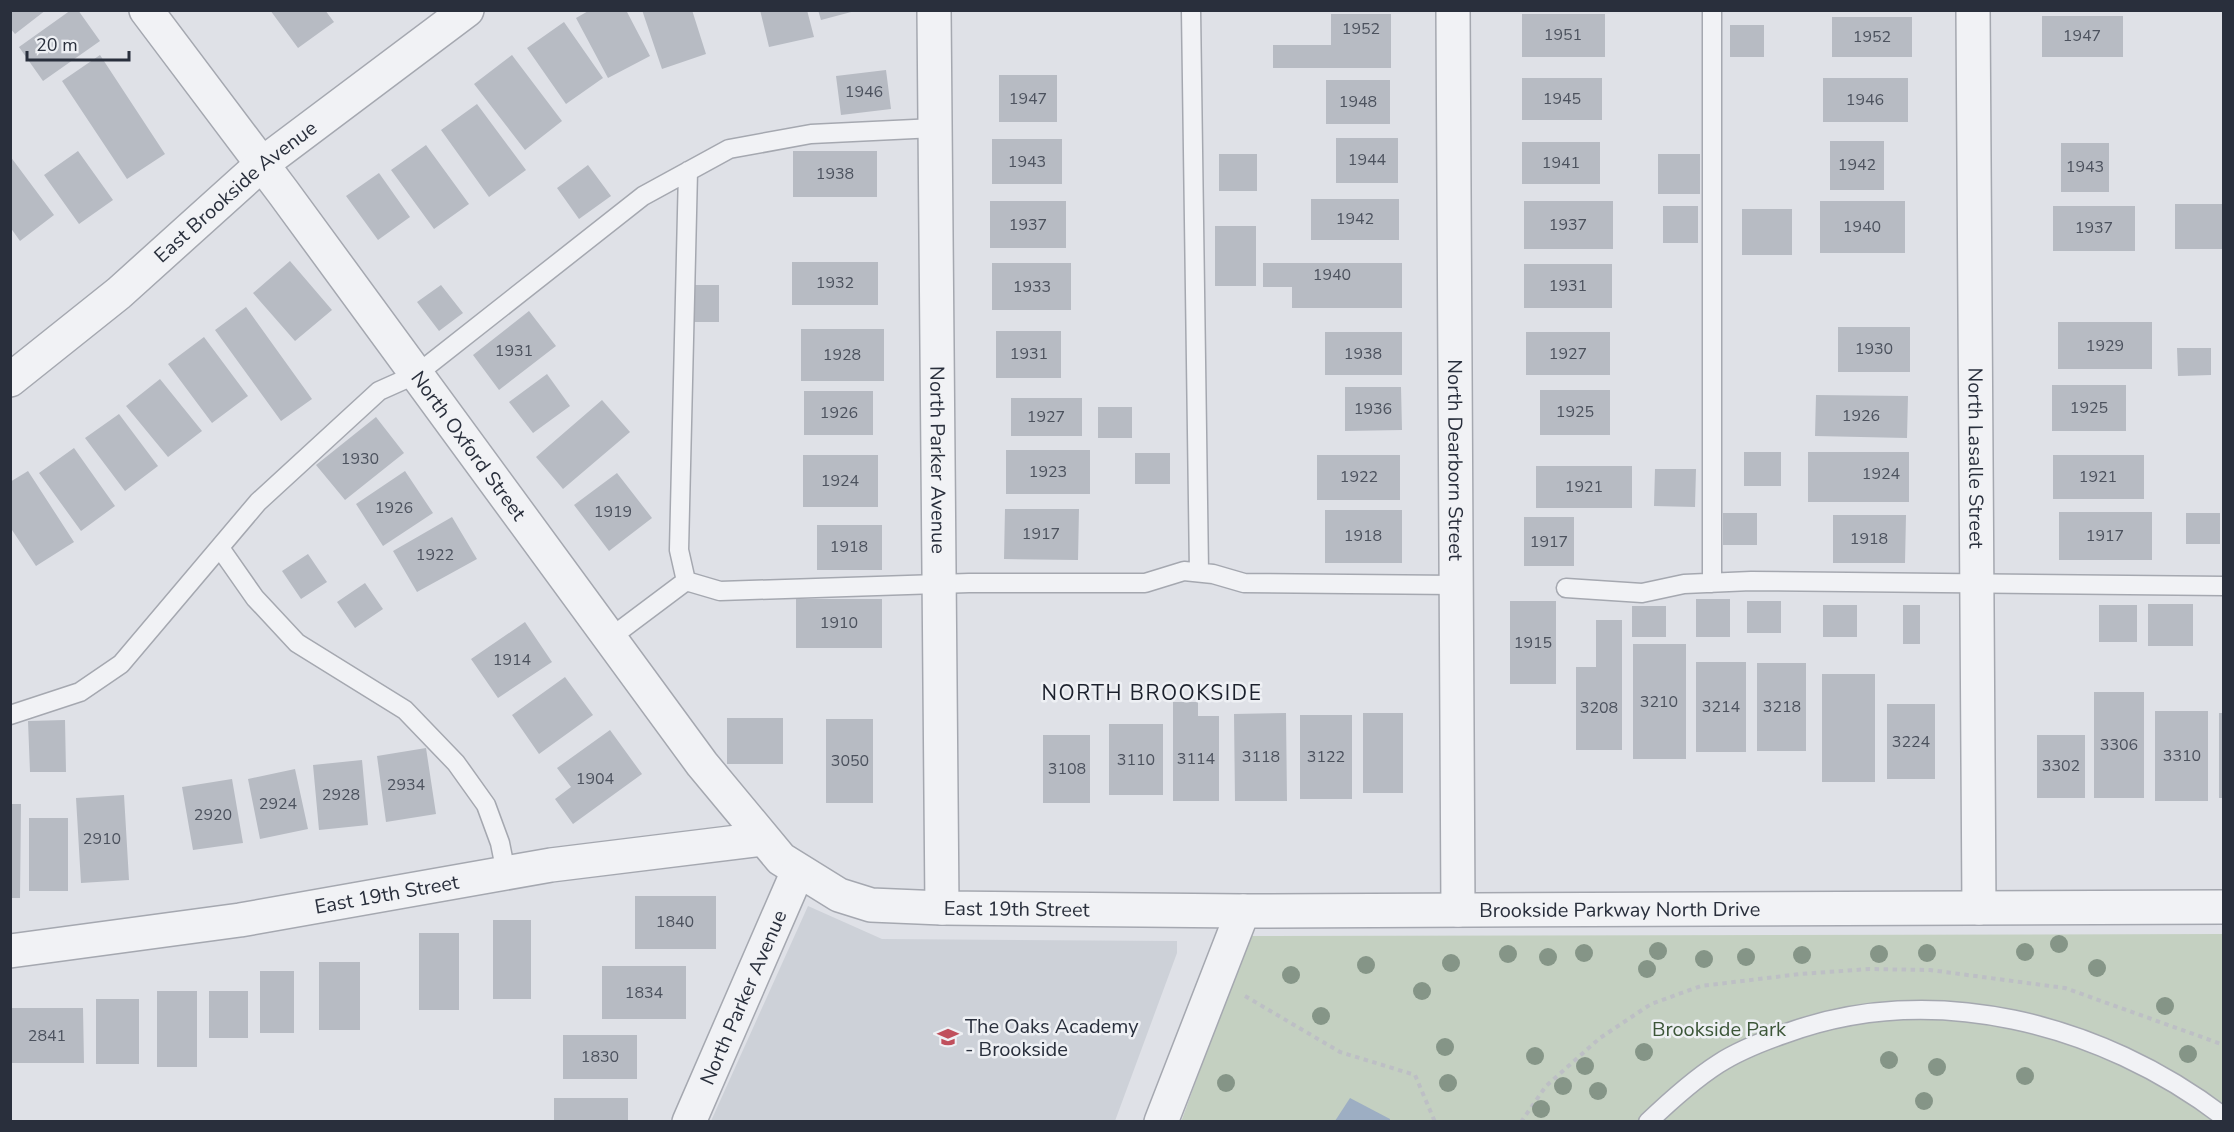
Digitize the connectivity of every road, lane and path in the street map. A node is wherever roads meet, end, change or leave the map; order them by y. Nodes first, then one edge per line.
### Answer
1 (146, 10) edge
2 (467, 10) edge
3 (934, 10) edge
4 (1191, 10) edge
5 (1453, 10) edge
6 (1712, 10) edge
7 (1973, 10) edge
8 (935, 128) junction
9 (262, 164) junction
10 (688, 171) junction
11 (417, 374) junction
12 (10, 380) edge
13 (220, 548) junction
14 (1199, 572) junction
15 (686, 582) junction
16 (939, 583) junction
17 (1712, 583) junction
18 (1977, 584) junction
19 (1456, 585) junction
20 (2223, 586) edge
21 (1566, 588) dead end
22 (610, 638) junction
23 (10, 715) edge
24 (762, 838) junction
25 (798, 872) junction
26 (506, 873) junction
27 (2223, 907) edge
28 (942, 908) junction
29 (1979, 908) junction
30 (1458, 910) junction
31 (1243, 911) junction
32 (10, 951) edge
33 (1216, 979) junction
34 (2223, 1117) edge
35 (689, 1122) edge
36 (1161, 1122) edge
37 (1434, 1122) edge
38 (1648, 1122) edge

1 - 9 street, North Oxford Street
2 - 9 street, East Brookside Avenue
3 - 8 street, North Parker Avenue
4 - 14 lane
5 - 19 street, North Dearborn Street
6 - 17 lane
7 - 18 street, North Lasalle Street
8 - 10 lane
8 - 16 street, North Parker Avenue
9 - 11 street, North Oxford Street
9 - 12 street, East Brookside Avenue
10 - 11 lane
10 - 15 lane
11 - 13 lane
11 - 22 street, North Oxford Street
13 - 23 lane
13 - 26 lane
14 - 16 lane
14 - 19 lane
15 - 16 lane
15 - 22 lane
16 - 28 street, North Parker Avenue
17 - 18 lane
17 - 21 lane
18 - 20 lane
18 - 29 street, North Lasalle Street
19 - 30 street, North Dearborn Street
22 - 24 street, North Oxford Street
24 - 25 street, North Oxford Street
24 - 26 street, East 19th Street
25 - 28 street, East 19th Street
25 - 35 street, North Parker Avenue
26 - 32 street, East 19th Street
27 - 29 street, Brookside Parkway North Drive
28 - 31 street, East 19th Street
29 - 30 street, Brookside Parkway North Drive
30 - 31 street, Brookside Parkway North Drive
31 - 33 street
33 - 36 street
33 - 37 path
34 - 38 lane

